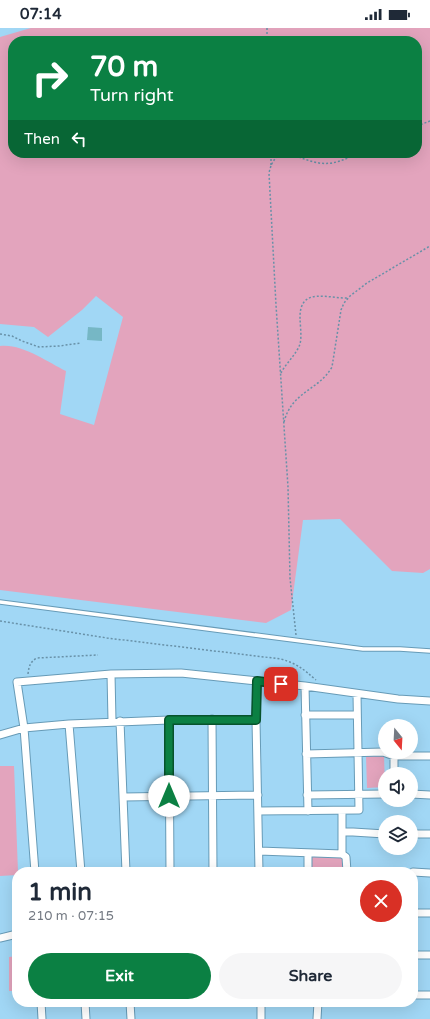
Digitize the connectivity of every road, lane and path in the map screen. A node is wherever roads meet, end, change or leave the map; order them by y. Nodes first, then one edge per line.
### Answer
1 (271, 158) edge
2 (276, 158) edge
3 (301, 158) edge
4 (348, 158) edge
5 (271, 166) junction
6 (430, 246) edge
7 (348, 298) junction
8 (0, 334) edge
9 (81, 343) dead end
10 (281, 373) junction
11 (284, 424) junction
12 (0, 602) edge
13 (0, 621) edge
14 (295, 640) junction
15 (430, 651) edge
16 (98, 655) dead end
17 (111, 674) junction
18 (27, 681) junction
19 (257, 681) junction
20 (305, 686) junction
21 (324, 689) junction
22 (357, 694) junction
23 (430, 701) edge
24 (305, 715) junction
25 (357, 715) junction
26 (212, 719) junction
27 (169, 720) junction
28 (256, 720) junction
29 (120, 721) junction
30 (112, 722) junction
31 (69, 724) junction
32 (24, 728) junction
33 (0, 734) edge
34 (378, 752) edge
35 (358, 753) junction
36 (306, 754) junction
37 (418, 756) edge
38 (430, 756) edge
39 (378, 794) edge
40 (418, 794) edge
41 (430, 794) edge
42 (258, 795) junction
43 (307, 795) junction
44 (359, 795) junction
45 (169, 796) junction
46 (212, 796) junction
47 (124, 797) junction
48 (258, 811) junction
49 (308, 811) junction
50 (342, 811) junction
51 (342, 832) junction
52 (378, 834) edge
53 (418, 834) edge
54 (430, 834) edge
55 (259, 851) junction
56 (308, 853) junction
57 (342, 854) junction
58 (35, 867) edge
59 (80, 867) edge
60 (126, 867) edge
61 (170, 867) edge
62 (213, 867) edge
63 (259, 867) edge
64 (308, 867) edge
65 (347, 867) edge
66 (418, 872) edge
67 (430, 872) edge
68 (418, 913) edge
69 (430, 913) edge
70 (12, 935) edge
71 (0, 938) edge
72 (418, 955) edge
73 (430, 955) edge
74 (418, 995) edge
75 (430, 995) edge
76 (41, 1007) edge
77 (86, 1007) edge
78 (130, 1007) edge
79 (261, 1007) edge
80 (318, 1007) edge
81 (42, 1019) edge
82 (86, 1019) edge
83 (130, 1019) edge
84 (262, 1019) edge
85 (317, 1019) edge

1 - 5 path
2 - 5 path
3 - 4 path
5 - 10 path
6 - 7 path
7 - 10 path
7 - 11 path
8 - 9 path
10 - 11 path
11 - 14 path
12 - 14 lane
13 - 21 path
14 - 15 lane
16 - 18 path
17 - 18 street
17 - 19 street
17 - 30 street
18 - 32 street
19 - 20 street
19 - 28 street
20 - 21 street
20 - 24 street
21 - 22 street
22 - 23 street
22 - 25 street
24 - 25 street
24 - 36 street
25 - 35 street
26 - 27 street
26 - 28 street
26 - 46 street
27 - 29 street
27 - 45 street
28 - 42 street
29 - 30 street
29 - 47 street
30 - 31 street
31 - 32 street
31 - 59 street
32 - 33 street
32 - 58 street
34 - 35 street
35 - 36 street
35 - 44 street
36 - 43 street
37 - 38 street
39 - 44 street
40 - 41 street
42 - 46 street
42 - 48 street
43 - 44 street
43 - 49 street
44 - 50 street
45 - 46 street
45 - 47 street
45 - 61 street
46 - 62 street
47 - 60 street
48 - 49 street
48 - 55 street
49 - 50 street
50 - 51 street
51 - 52 street
51 - 57 street
53 - 54 street
55 - 56 street
55 - 63 street
56 - 57 street
56 - 64 street
57 - 65 street
66 - 67 street
68 - 69 street
70 - 71 street
72 - 73 street
74 - 75 street
76 - 81 street
77 - 82 street
78 - 83 street
79 - 84 street
80 - 85 street

